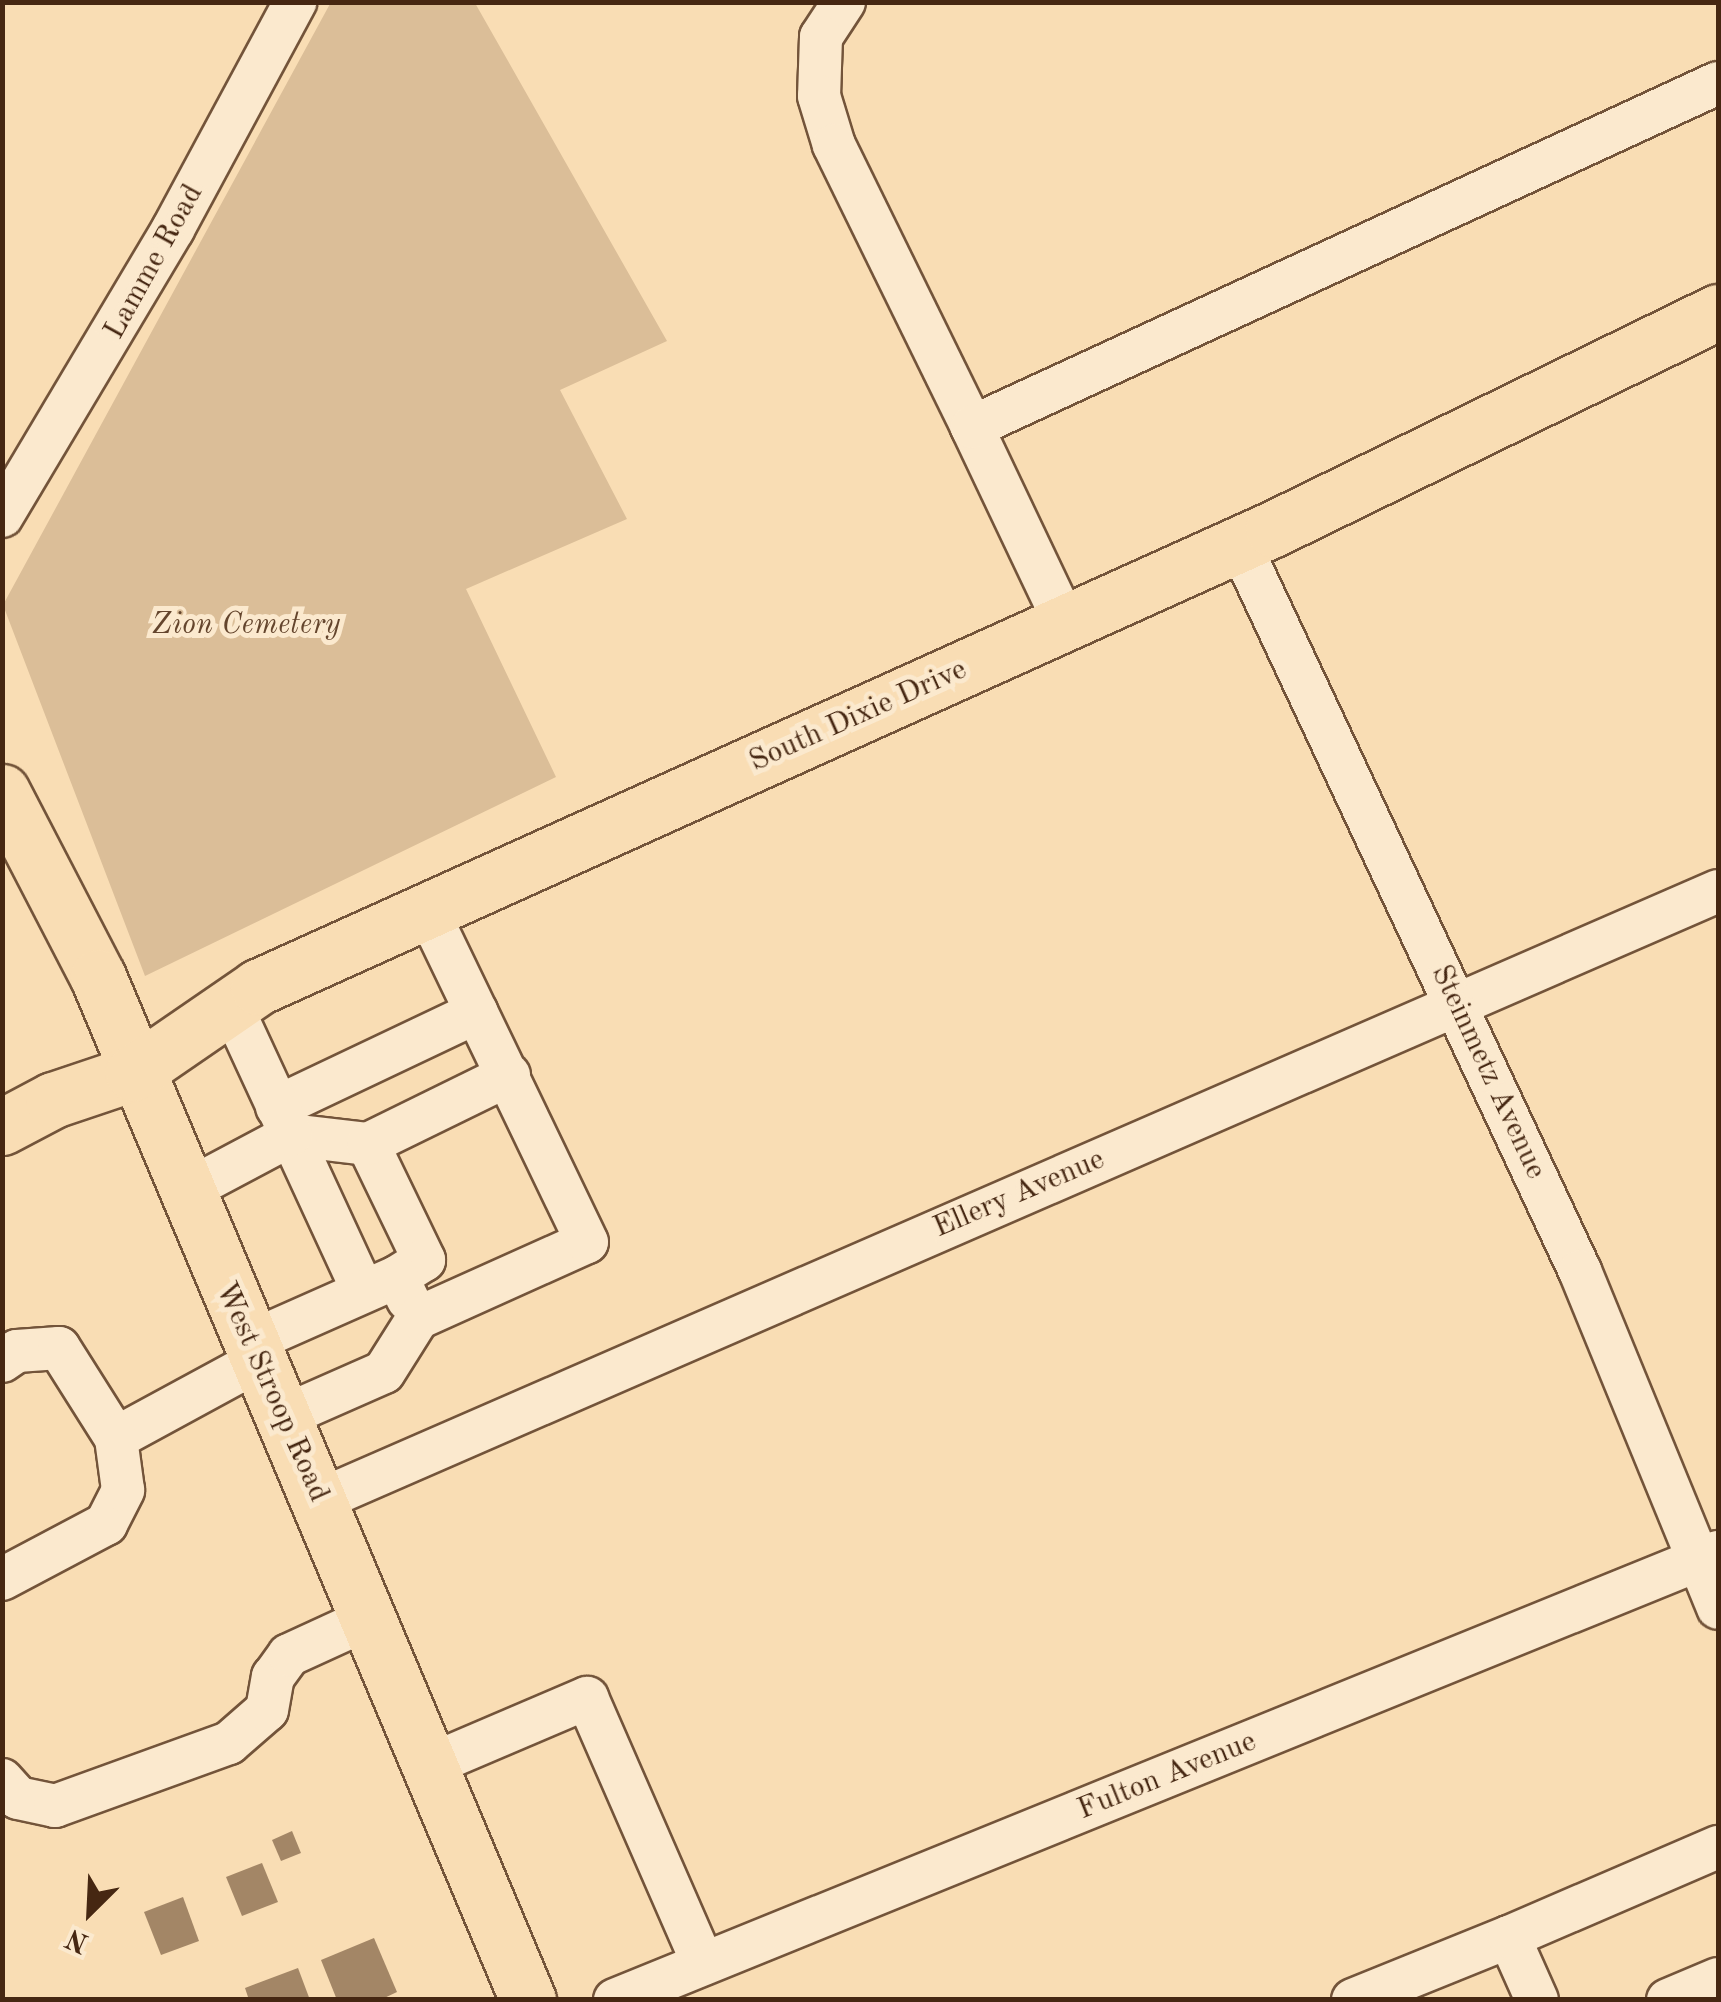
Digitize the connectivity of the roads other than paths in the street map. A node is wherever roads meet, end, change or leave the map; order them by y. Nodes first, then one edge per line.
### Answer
1 (296, 2) edge
2 (844, 2) edge
3 (1718, 83) edge
4 (1718, 312) edge
5 (972, 426) junction
6 (4, 510) edge
7 (1239, 544) junction
8 (1065, 622) junction
9 (2, 792) edge
10 (16, 848) edge
11 (1718, 891) edge
12 (428, 911) junction
13 (1458, 1004) junction
14 (231, 1006) junction
15 (477, 1012) junction
16 (134, 1073) junction
17 (509, 1075) junction
18 (284, 1121) junction
19 (2, 1127) edge
20 (368, 1144) junction
21 (184, 1192) junction
22 (380, 1284) junction
23 (418, 1318) junction
24 (252, 1352) junction
25 (2, 1361) edge
26 (282, 1418) junction
27 (116, 1438) junction
28 (320, 1500) junction
29 (1709, 1556) edge
30 (2, 1578) edge
31 (1718, 1608) edge
32 (370, 1618) junction
33 (430, 1765) junction
34 (2, 1780) edge
35 (1718, 1847) edge
36 (1509, 1937) junction
37 (703, 1964) junction
38 (1718, 1979) edge
39 (528, 2000) edge
40 (615, 2000) edge
41 (1353, 2000) edge
42 (1537, 2000) edge
43 (1668, 2000) edge

1 - 6 street, Lamme Road
2 - 5 street
3 - 5 street
4 - 7 main road, South Dixie Drive
5 - 8 street
7 - 8 main road, South Dixie Drive
7 - 13 street, Steinmetz Avenue
8 - 12 main road, South Dixie Drive
9 - 10 main road, West Stroop Road
10 - 16 main road, West Stroop Road
11 - 13 street, Ellery Avenue
12 - 14 main road, South Dixie Drive
12 - 15 street
13 - 28 street, Ellery Avenue
13 - 29 street, Steinmetz Avenue
14 - 16 main road, South Dixie Drive
14 - 18 street
15 - 17 street
15 - 18 street
16 - 19 main road, South Dixie Drive
16 - 21 main road, West Stroop Road
17 - 20 street
17 - 23 street
18 - 20 street
18 - 21 street
18 - 22 street
20 - 22 street
21 - 24 main road, West Stroop Road
22 - 23 street
22 - 24 street
23 - 26 street
24 - 26 main road, West Stroop Road
24 - 27 street
25 - 27 street
26 - 28 main road, West Stroop Road
27 - 30 street
28 - 32 main road, West Stroop Road
29 - 31 street, Steinmetz Avenue
29 - 37 street, Fulton Avenue
32 - 33 main road, West Stroop Road
32 - 34 street
33 - 37 street
33 - 39 main road, West Stroop Road
35 - 36 street
36 - 41 street
36 - 42 street
37 - 40 street, Fulton Avenue
38 - 43 street

